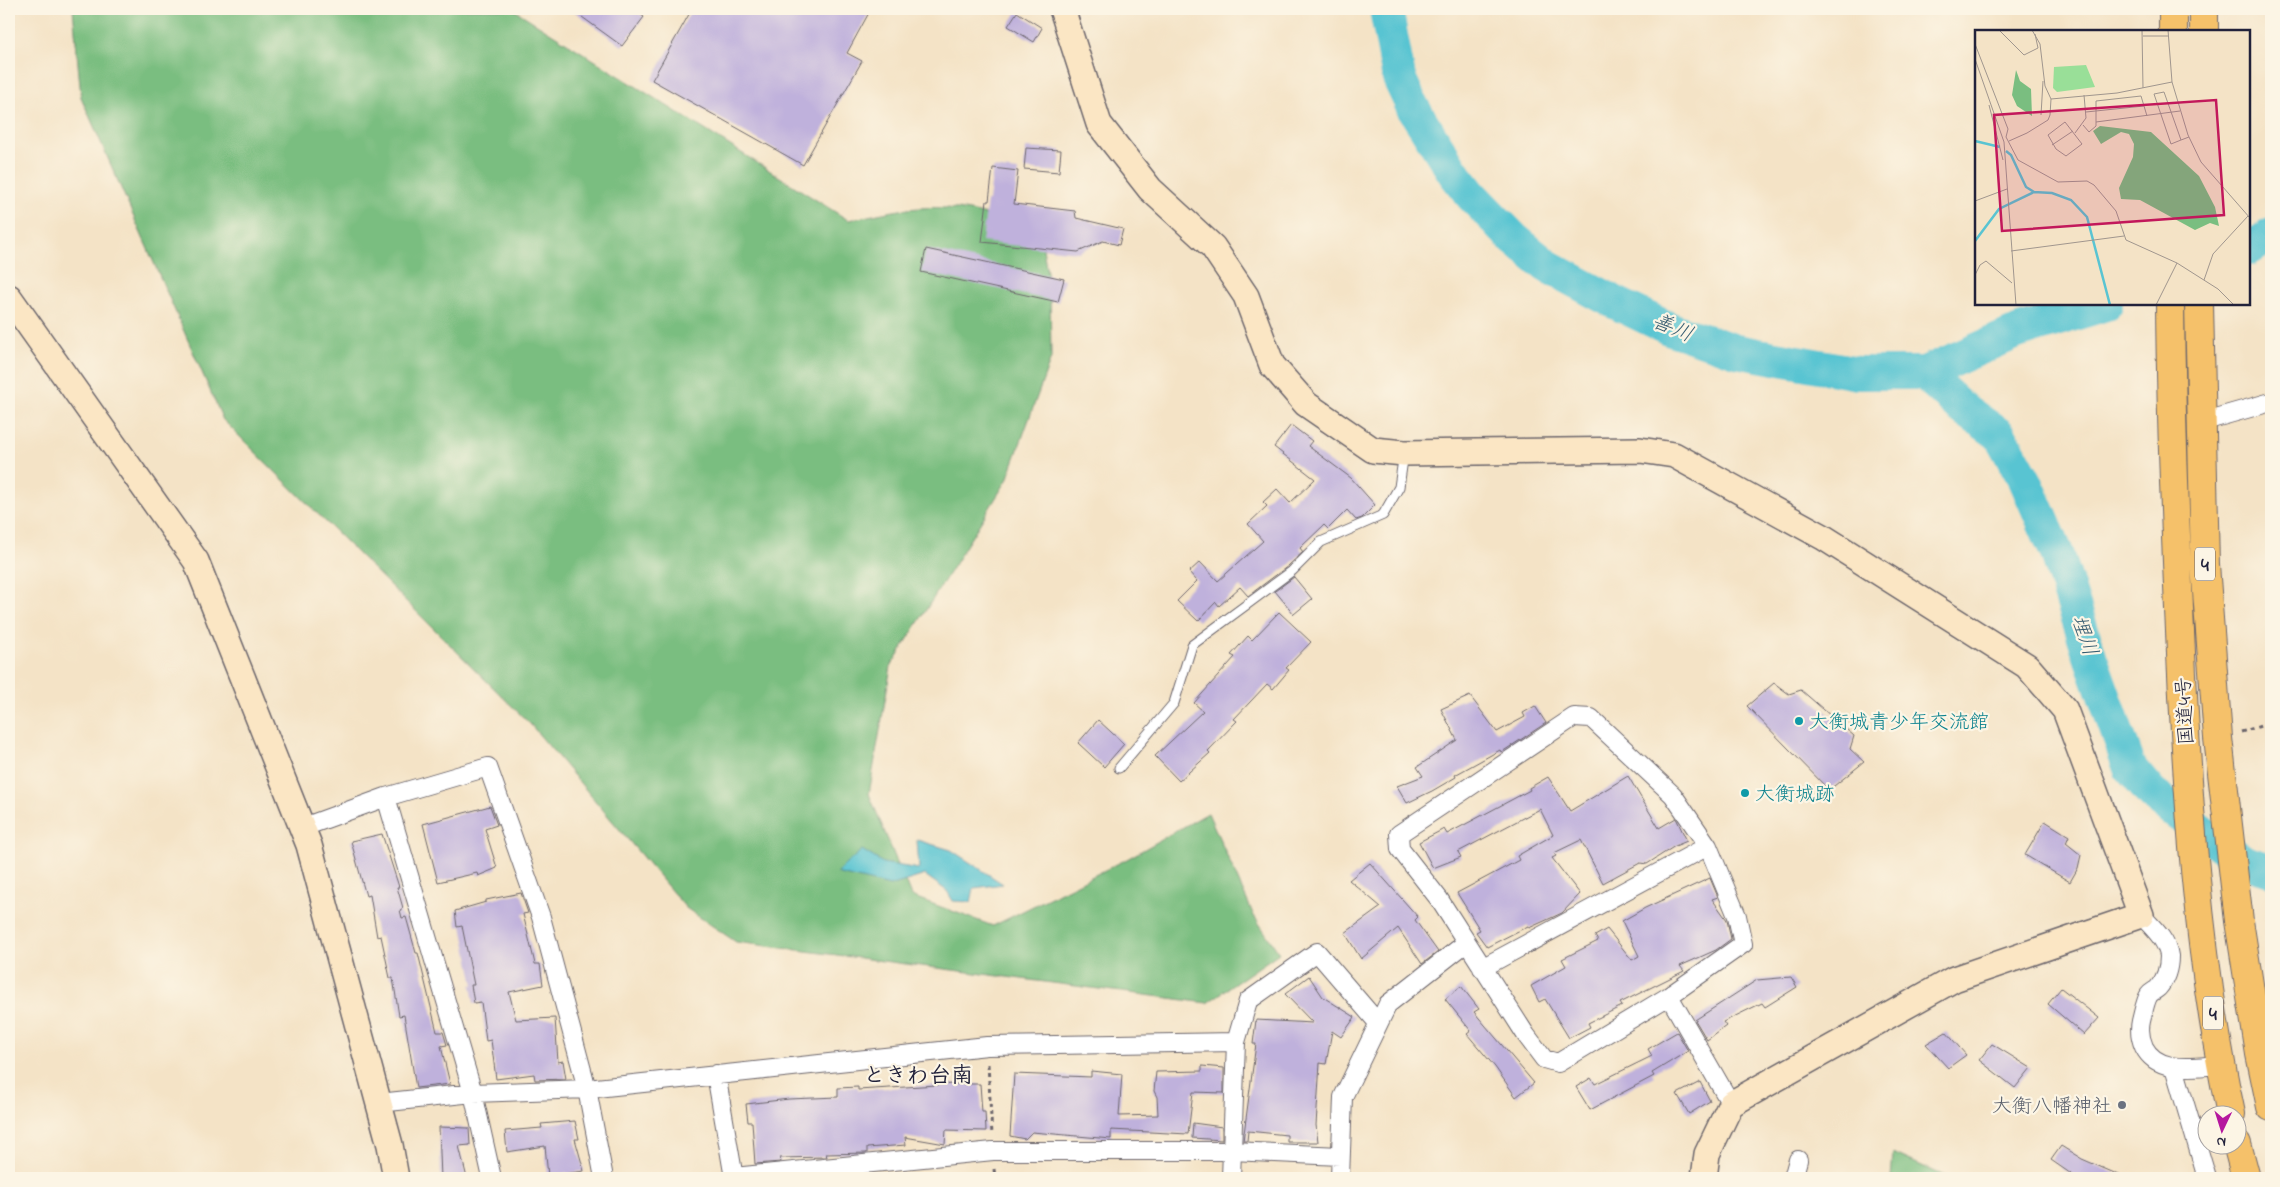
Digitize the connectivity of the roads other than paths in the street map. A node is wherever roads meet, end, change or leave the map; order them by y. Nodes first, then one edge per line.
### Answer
1 (1062, 9) edge
2 (2173, 9) edge
3 (2204, 9) edge
4 (2173, 30) edge
5 (2204, 30) edge
6 (9, 297) edge
7 (2170, 305) edge
8 (2199, 308) edge
9 (2271, 402) edge
10 (2201, 422) junction
11 (1404, 453) junction
12 (1119, 768) dead end
13 (386, 798) junction
14 (301, 828) junction
15 (1708, 846) junction
16 (2142, 916) junction
17 (1466, 943) junction
18 (1482, 968) junction
19 (1669, 996) junction
20 (1378, 1023) junction
21 (1236, 1042) junction
22 (2221, 1065) junction
23 (2174, 1067) junction
24 (716, 1074) junction
25 (587, 1089) junction
26 (473, 1094) junction
27 (379, 1103) junction
28 (1731, 1104) junction
29 (2229, 1104) edge
30 (2271, 1107) edge
31 (1232, 1151) junction
32 (2240, 1154) edge
33 (1340, 1156) junction
34 (1798, 1160) dead end
35 (396, 1178) edge
36 (492, 1178) edge
37 (604, 1178) edge
38 (734, 1178) edge
39 (1232, 1178) edge
40 (1340, 1178) edge
41 (1704, 1178) edge
42 (1793, 1178) edge
43 (2206, 1178) edge
44 (2246, 1178) edge

1 - 11 street
2 - 4 highway
3 - 5 highway
6 - 14 street
7 - 22 highway, 国道4号 / 4
8 - 10 highway, 国道4号 / 4
9 - 10 street
10 - 30 highway, 国道4号 / 4
11 - 12 lane
11 - 16 street
13 - 14 street
13 - 25 street
13 - 26 street
14 - 27 street
15 - 17 street
15 - 18 street
15 - 19 street
16 - 23 street
16 - 28 street
17 - 18 street
17 - 20 street
18 - 19 street
19 - 28 street
20 - 21 street
20 - 33 street
21 - 24 street
21 - 31 street
22 - 23 street
22 - 29 highway, 国道4号 / 4
23 - 43 street
24 - 25 street
24 - 38 street
25 - 26 street
25 - 37 street
26 - 27 street
26 - 36 street
27 - 35 street
28 - 41 street
31 - 33 street
31 - 38 street
31 - 39 street
32 - 44 highway
33 - 40 street
34 - 42 street

